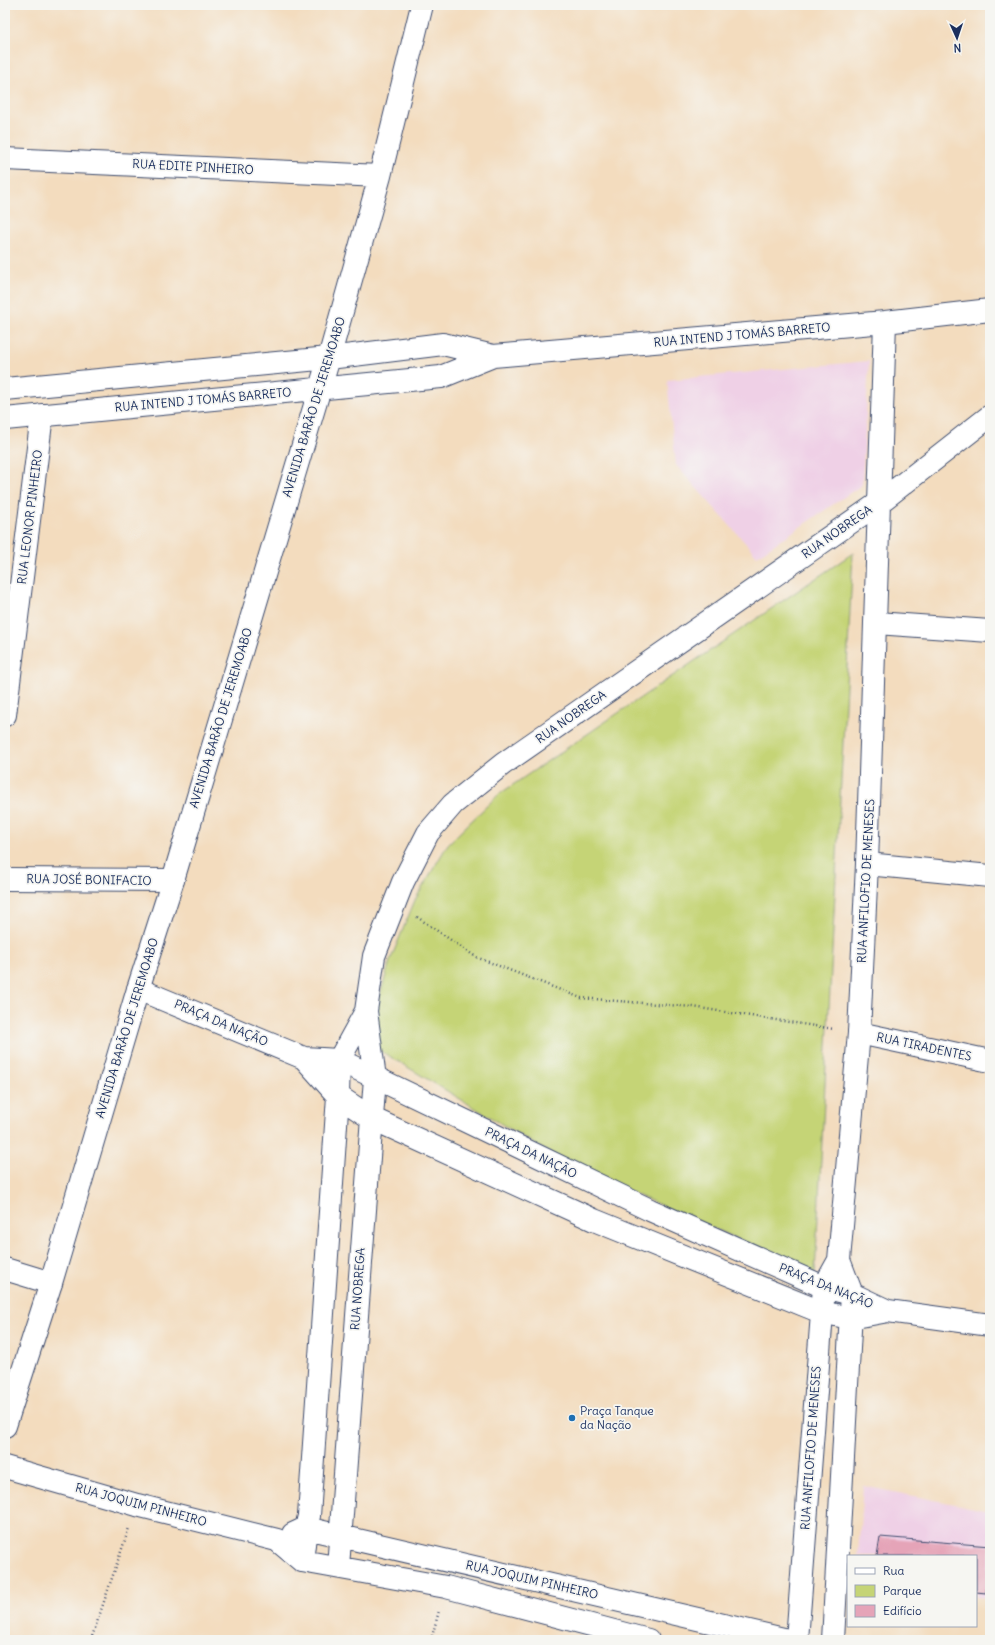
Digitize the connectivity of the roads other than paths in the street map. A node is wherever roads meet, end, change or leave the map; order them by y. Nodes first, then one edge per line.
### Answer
1 (422, 5) edge
2 (5, 159) edge
3 (380, 176) junction
4 (990, 310) edge
5 (885, 322) junction
6 (493, 356) junction
7 (329, 358) junction
8 (5, 389) edge
9 (319, 389) junction
10 (42, 415) junction
11 (990, 416) edge
12 (5, 419) edge
13 (880, 502) junction
14 (876, 622) junction
15 (990, 631) edge
16 (5, 715) edge
17 (867, 864) junction
18 (990, 876) edge
19 (5, 879) edge
20 (173, 880) junction
21 (138, 988) junction
22 (366, 1011) junction
23 (859, 1033) junction
24 (304, 1058) junction
25 (339, 1060) junction
26 (990, 1061) edge
27 (375, 1078) junction
28 (338, 1096) junction
29 (371, 1118) junction
30 (838, 1260) junction
31 (5, 1269) edge
32 (51, 1283) junction
33 (824, 1287) junction
34 (852, 1294) junction
35 (888, 1311) junction
36 (821, 1312) junction
37 (850, 1318) junction
38 (990, 1325) edge
39 (5, 1426) edge
40 (5, 1468) edge
41 (306, 1528) junction
42 (339, 1536) junction
43 (277, 1540) junction
44 (302, 1561) junction
45 (338, 1567) junction
46 (606, 1635) edge
47 (648, 1640) edge
48 (788, 1640) edge
49 (797, 1640) edge
50 (833, 1640) edge

1 - 3 street, AVENIDA BARÃO DE JEREMOABO
2 - 3 street, RUA EDITE PINHEIRO
3 - 7 street, AVENIDA BARÃO DE JEREMOABO
4 - 5 street, RUA INTEND J TOMÁS BARRETO
5 - 6 street, RUA INTEND J TOMÁS BARRETO
5 - 13 street, RUA ANFILOFIO DE MENESES
6 - 7 street, RUA INTEND J TOMÁS BARRETO
6 - 9 street, RUA INTEND J TOMÁS BARRETO
7 - 8 street, RUA INTEND J TOMÁS BARRETO
7 - 9 street, AVENIDA BARÃO DE JEREMOABO
9 - 10 street, RUA INTEND J TOMÁS BARRETO
9 - 20 street, AVENIDA BARÃO DE JEREMOABO
10 - 12 street, RUA INTEND J TOMÁS BARRETO
10 - 16 street, RUA LEONOR PINHEIRO
11 - 13 street, RUA NOBREGA
13 - 14 street, RUA ANFILOFIO DE MENESES
13 - 22 street, RUA NOBREGA
14 - 15 street
14 - 17 street, RUA ANFILOFIO DE MENESES
17 - 18 street
17 - 23 street, RUA ANFILOFIO DE MENESES
19 - 20 street, RUA JOSÉ BONIFACIO
20 - 21 street, AVENIDA BARÃO DE JEREMOABO
21 - 24 street, PRAÇA DA NAÇÃO
21 - 32 street, AVENIDA BARÃO DE JEREMOABO
22 - 25 street, RUA NOBREGA
22 - 27 street, RUA NOBREGA
23 - 26 street, RUA TIRADENTES
23 - 30 street, RUA ANFILOFIO DE MENESES
24 - 25 street, PRAÇA DA NAÇÃO
24 - 28 street, PRAÇA DA NAÇÃO
25 - 27 street, PRAÇA DA NAÇÃO
25 - 28 street, RUA NOBREGA
27 - 29 street, RUA NOBREGA
27 - 33 street, PRAÇA DA NAÇÃO
28 - 29 street, PRAÇA DA NAÇÃO
28 - 41 street, RUA NOBREGA
29 - 36 street, PRAÇA DA NAÇÃO
29 - 42 street, RUA NOBREGA
30 - 33 street, RUA ANFILOFIO DE MENESES
30 - 34 street, RUA ANFILOFIO DE MENESES
31 - 32 street
32 - 39 street, AVENIDA BARÃO DE JEREMOABO
33 - 34 street, PRAÇA DA NAÇÃO
33 - 36 street, RUA ANFILOFIO DE MENESES
34 - 35 street, PRAÇA DA NAÇÃO
34 - 37 street, RUA ANFILOFIO DE MENESES
35 - 37 street, PRAÇA DA NAÇÃO
35 - 38 street
36 - 37 street, PRAÇA DA NAÇÃO
36 - 49 street, RUA ANFILOFIO DE MENESES
37 - 50 street, RUA ANFILOFIO DE MENESES
40 - 43 street, RUA JOQUIM PINHEIRO
41 - 42 street, RUA JOQUIM PINHEIRO
41 - 43 street
41 - 44 street, RUA NOBREGA
42 - 45 street, RUA NOBREGA
42 - 48 street, RUA JOQUIM PINHEIRO
43 - 44 street, RUA JOQUIM PINHEIRO
44 - 45 street
45 - 46 street
46 - 47 street

